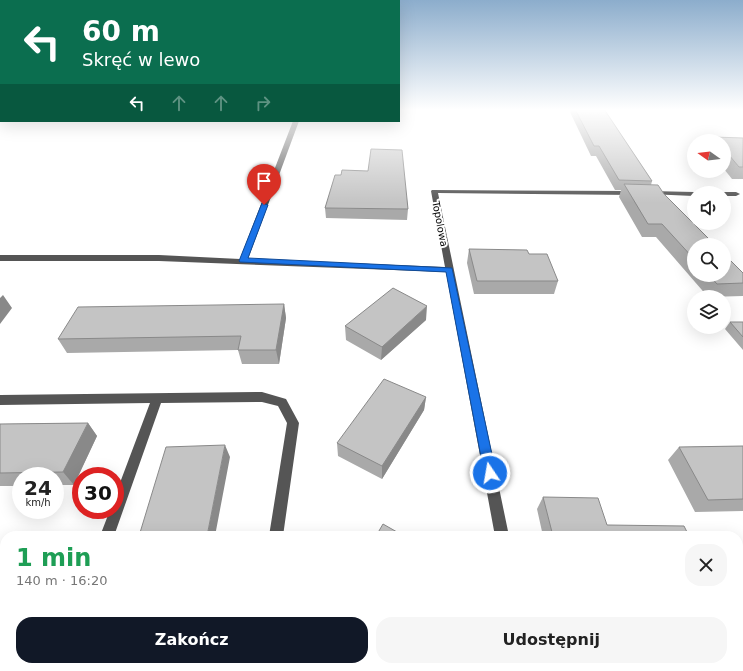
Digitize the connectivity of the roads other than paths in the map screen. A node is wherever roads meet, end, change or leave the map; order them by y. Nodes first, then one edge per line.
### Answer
1 (289, 140) edge
2 (687, 194) edge
3 (731, 194) edge
4 (736, 194) dead end
5 (0, 258) edge
6 (243, 261) junction
7 (449, 270) junction
8 (157, 398) junction
9 (0, 400) edge
10 (109, 531) edge
11 (277, 531) edge
12 (501, 531) edge

1 - 6 street
2 - 7 street, Topolowa
3 - 4 street
5 - 6 street
6 - 7 street
7 - 12 street, Topolowa
8 - 9 street
8 - 10 street
8 - 11 street

